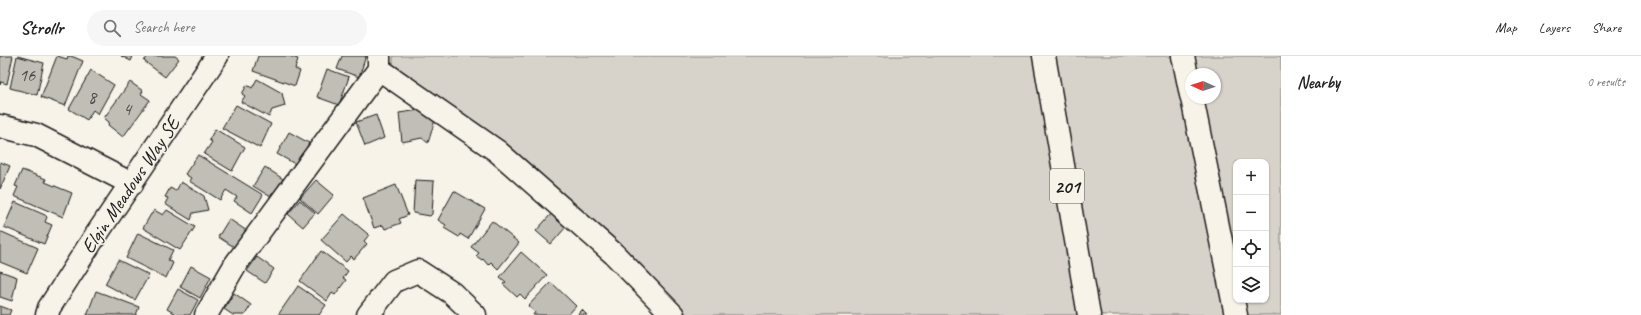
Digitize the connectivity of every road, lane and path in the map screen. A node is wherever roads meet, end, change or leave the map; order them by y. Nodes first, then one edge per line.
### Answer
1 (1044, 56) edge
2 (1183, 56) edge
3 (1188, 56) edge
4 (214, 57) edge
5 (379, 62) edge
6 (1185, 68) edge
7 (1189, 68) edge
8 (1193, 104) edge
9 (0, 126) edge
10 (132, 184) junction
11 (47, 315) edge
12 (206, 315) edge
13 (368, 315) edge
14 (475, 315) edge
15 (673, 315) edge
16 (1090, 315) edge
17 (1236, 315) edge

1 - 16 main road, 201
2 - 6 main road
3 - 7 main road
4 - 10 main road, Elgin Meadows Way SE
5 - 12 main road
5 - 15 main road
8 - 17 main road
9 - 10 main road
10 - 11 main road, Elgin Meadows Way SE
13 - 14 main road

